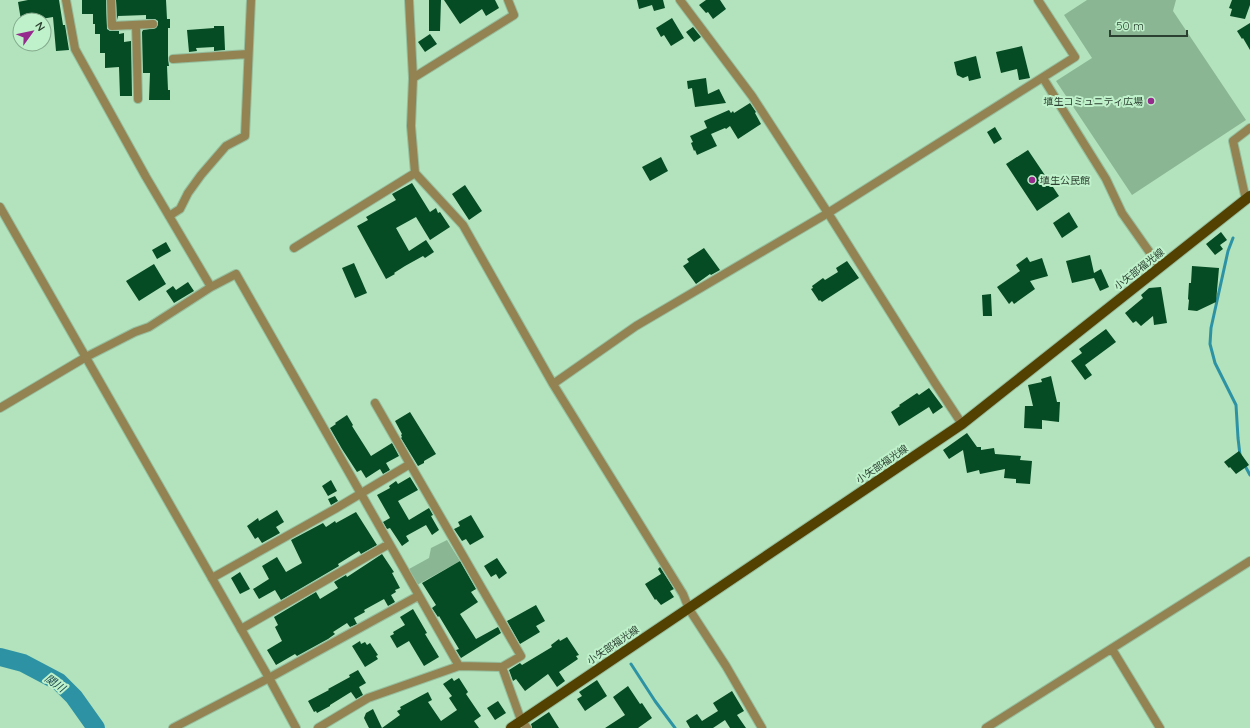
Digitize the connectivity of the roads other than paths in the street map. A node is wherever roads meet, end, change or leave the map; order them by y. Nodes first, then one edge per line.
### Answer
1 (66, 0) edge
2 (111, 0) edge
3 (250, 0) edge
4 (409, 0) edge
5 (508, 0) edge
6 (680, 0) edge
7 (1038, 0) edge
8 (153, 24) dead end
9 (136, 25) junction
10 (248, 54) junction
11 (172, 59) dead end
12 (413, 78) junction
13 (1042, 78) junction
14 (138, 99) dead end
15 (1250, 128) edge
16 (415, 173) junction
17 (1248, 198) edge
18 (0, 207) edge
19 (828, 213) junction
20 (169, 216) junction
21 (294, 248) dead end
22 (1160, 267) junction
23 (211, 287) junction
24 (86, 357) junction
25 (553, 384) junction
26 (375, 403) dead end
27 (0, 408) edge
28 (962, 424) junction
29 (410, 464) junction
30 (361, 494) junction
31 (389, 544) junction
32 (1250, 561) edge
33 (212, 578) junction
34 (418, 596) junction
35 (689, 609) junction
36 (241, 629) junction
37 (1112, 650) junction
38 (459, 666) junction
39 (502, 667) junction
40 (269, 678) junction
41 (524, 724) edge
42 (173, 728) edge
43 (296, 728) edge
44 (318, 728) edge
45 (511, 728) edge
46 (762, 728) edge
47 (986, 728) edge
48 (1160, 728) edge

1 - 20 street
2 - 9 street
3 - 10 street
4 - 12 street
5 - 12 street
6 - 19 street
7 - 13 street
8 - 9 street
9 - 14 street
10 - 11 street
10 - 20 street
12 - 16 street
13 - 19 street
13 - 22 street
15 - 17 street
16 - 21 street
16 - 25 street
17 - 22 main road, 小矢部福光線
18 - 24 street
19 - 25 street
19 - 28 street
20 - 23 street
22 - 28 main road, 小矢部福光線
23 - 24 street
23 - 30 street
24 - 27 street
24 - 33 street
25 - 35 street
26 - 29 street
28 - 35 main road, 小矢部福光線
29 - 30 street
29 - 39 street
30 - 31 street
30 - 33 street
31 - 34 street
31 - 36 street
32 - 37 street
33 - 36 street
34 - 38 street
34 - 40 street
35 - 41 main road, 小矢部福光線
35 - 46 street
36 - 40 street
37 - 47 street
37 - 48 street
38 - 39 street
38 - 44 street
39 - 41 street
40 - 42 street
40 - 43 street
41 - 45 main road, 小矢部福光線

